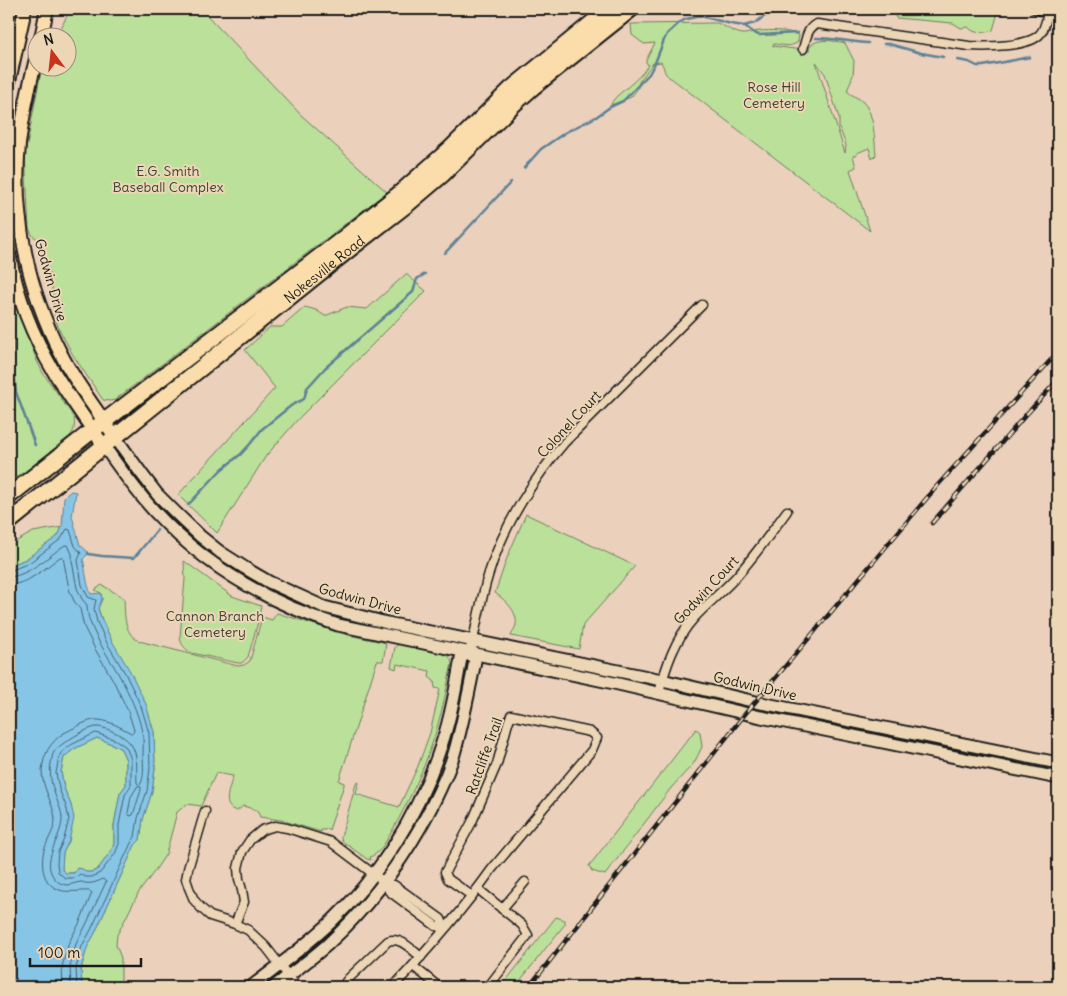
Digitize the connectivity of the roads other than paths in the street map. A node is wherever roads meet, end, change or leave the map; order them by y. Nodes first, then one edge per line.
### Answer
1 (25, 9) edge
2 (47, 9) edge
3 (609, 9) edge
4 (631, 9) edge
5 (1034, 9) edge
6 (1048, 13) junction
7 (1058, 14) edge
8 (42, 28) edge
9 (803, 49) dead end
10 (32, 78) edge
11 (9, 81) edge
12 (9, 254) edge
13 (702, 305) dead end
14 (98, 425) junction
15 (110, 442) junction
16 (34, 476) junction
17 (9, 490) edge
18 (9, 496) edge
19 (787, 511) dead end
20 (9, 522) edge
21 (269, 582) junction
22 (263, 595) junction
23 (473, 640) junction
24 (470, 652) junction
25 (662, 680) junction
26 (658, 693) junction
27 (1058, 763) edge
28 (1058, 778) edge
29 (205, 811) dead end
30 (373, 875) junction
31 (525, 882) dead end
32 (386, 884) junction
33 (478, 889) junction
34 (472, 896) junction
35 (502, 909) junction
36 (235, 924) junction
37 (446, 928) junction
38 (422, 957) junction
39 (279, 965) junction
40 (414, 966) junction
41 (288, 976) junction
42 (251, 987) edge
43 (274, 987) edge
44 (297, 987) edge
45 (346, 987) edge
46 (393, 987) edge
47 (439, 987) edge
48 (488, 987) edge

1 - 11 main road
2 - 8 main road
3 - 14 highway, Nokesville Road
4 - 15 highway, Nokesville Road
5 - 6 street
6 - 7 street
6 - 9 street
10 - 14 main road, Godwin Drive
12 - 14 main road, Godwin Drive
13 - 23 street, Colonel Court
14 - 15 main road, Godwin Drive
14 - 16 highway, Nokesville Road
15 - 20 highway, Nokesville Road
15 - 21 street, Godwin Drive
15 - 22 street, Godwin Drive
16 - 17 highway
16 - 18 highway, Nokesville Road
19 - 25 street, Godwin Court
21 - 22 street
21 - 23 street, Godwin Drive
22 - 24 street, Godwin Drive
23 - 24 street
23 - 25 street, Godwin Drive
24 - 26 street, Godwin Drive
24 - 30 street
24 - 32 street
25 - 26 street, Godwin Court
25 - 27 street, Godwin Drive
26 - 28 street, Godwin Drive
29 - 36 street
30 - 32 street
30 - 36 street
30 - 39 street
31 - 35 street
32 - 37 street
32 - 41 street
33 - 34 street, Ratcliffe Trail
33 - 34 street, Ratcliffe Trail
33 - 35 street
34 - 37 street, Ratcliffe Trail
35 - 48 street
36 - 39 street
37 - 38 street, Ratcliffe Trail
38 - 40 street, Ratcliffe Trail
38 - 45 street
39 - 41 street
39 - 42 street
40 - 46 street, Ratcliffe Trail
40 - 47 street
41 - 43 street
41 - 44 street

